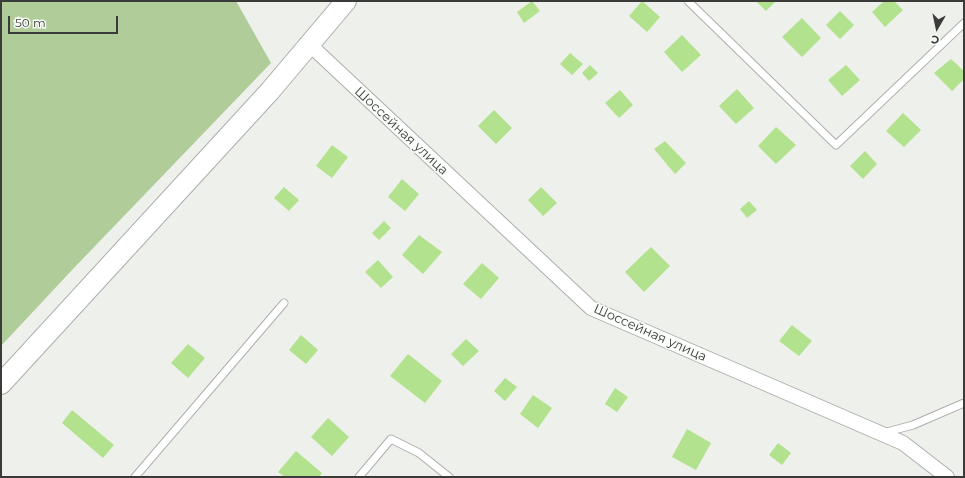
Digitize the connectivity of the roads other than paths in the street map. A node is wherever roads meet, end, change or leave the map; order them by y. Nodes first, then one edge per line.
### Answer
1 (346, 1) edge
2 (688, 1) edge
3 (964, 23) edge
4 (309, 44) junction
5 (284, 302) dead end
6 (1, 384) edge
7 (964, 403) edge
8 (881, 434) junction
9 (135, 477) edge
10 (359, 477) edge
11 (449, 477) edge
12 (947, 477) edge

1 - 4 main road
2 - 3 lane
4 - 6 main road
4 - 8 street, Шоссейная улица
5 - 9 lane
7 - 8 lane
8 - 12 street, Шоссейная улица
10 - 11 lane

